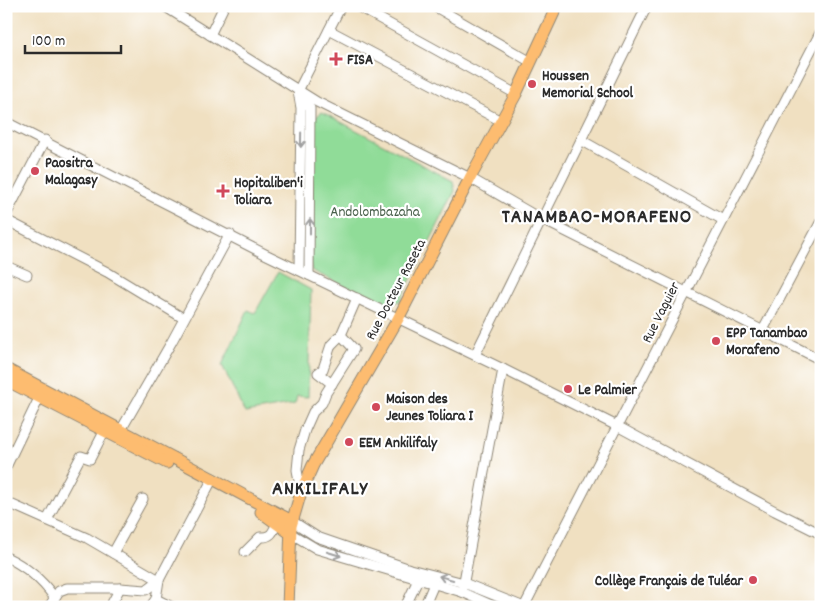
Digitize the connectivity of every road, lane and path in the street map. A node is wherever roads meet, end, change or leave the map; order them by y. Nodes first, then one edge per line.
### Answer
1 (164, 6) edge
2 (224, 6) edge
3 (341, 6) edge
4 (357, 6) edge
5 (434, 6) edge
6 (558, 6) edge
7 (647, 6) edge
8 (329, 30) junction
9 (821, 31) edge
10 (210, 35) junction
11 (531, 62) junction
12 (298, 91) junction
13 (516, 94) junction
14 (501, 121) junction
15 (6, 122) edge
16 (45, 140) junction
17 (581, 140) junction
18 (470, 178) junction
19 (6, 215) edge
20 (541, 219) junction
21 (6, 220) edge
22 (723, 220) junction
23 (821, 221) edge
24 (230, 234) junction
25 (6, 266) edge
26 (299, 270) junction
27 (27, 275) dead end
28 (310, 275) junction
29 (686, 292) junction
30 (357, 298) junction
31 (183, 318) junction
32 (398, 319) junction
33 (762, 332) junction
34 (341, 335) junction
35 (474, 355) junction
36 (328, 357) junction
37 (821, 360) edge
38 (342, 367) junction
39 (503, 368) junction
40 (6, 369) edge
41 (6, 380) edge
42 (332, 384) junction
43 (41, 393) junction
44 (617, 426) junction
45 (121, 430) junction
46 (104, 432) junction
47 (6, 467) edge
48 (211, 481) junction
49 (301, 492) junction
50 (143, 499) dead end
51 (6, 502) edge
52 (47, 520) junction
53 (292, 521) junction
54 (277, 522) junction
55 (290, 533) junction
56 (821, 534) edge
57 (245, 552) dead end
58 (114, 553) junction
59 (6, 557) edge
60 (159, 580) junction
61 (418, 580) junction
62 (434, 584) junction
63 (120, 588) junction
64 (463, 588) junction
65 (54, 597) junction
66 (158, 602) edge
67 (112, 603) dead end
68 (49, 607) edge
69 (150, 607) edge
70 (172, 607) edge
71 (288, 607) edge
72 (405, 607) edge
73 (424, 607) edge
74 (496, 607) edge
75 (524, 607) edge

1 - 10 street
2 - 10 street
3 - 8 street
4 - 13 street
5 - 11 street
6 - 11 main road, Rue Docteur Raseta
7 - 17 street
8 - 12 street
8 - 14 street
9 - 22 street, Rue Vaguier
10 - 12 street
11 - 13 main road, Rue Docteur Raseta
12 - 18 street
12 -> 26 street
28 -> 12 street
13 - 14 main road, Rue Docteur Raseta
14 - 18 main road, Rue Docteur Raseta
15 - 16 street
16 - 19 street
16 - 24 street
17 - 20 street
17 - 22 street
18 - 20 street
18 - 32 main road, Rue Docteur Raseta
20 - 29 street
20 - 35 street
21 - 31 street
22 - 29 street, Rue Vaguier
23 - 33 street
24 - 26 street
24 - 31 street
25 - 27 street
26 - 28 street
28 - 30 street
29 - 33 street
29 - 44 street, Rue Vaguier
30 - 32 street
30 - 34 street
31 - 45 street
32 - 35 street
32 - 49 main road, Rue Docteur Raseta
33 - 37 street
34 - 36 street
34 - 38 street
35 - 39 street
36 - 38 street
36 - 42 street
38 - 42 street
39 - 44 street
39 - 64 street
40 - 43 main road
41 - 43 main road
42 - 49 street
43 - 45 main road
43 - 46 main road
43 - 47 street
44 - 56 street
44 - 75 street, Rue Vaguier
45 - 48 main road
46 - 48 main road
46 - 52 street
48 - 53 main road
48 - 54 main road
48 - 60 street
49 - 53 main road, Rue Docteur Raseta
50 - 58 street
51 - 52 street
52 - 58 street
53 - 55 main road, Rue Docteur Raseta
64 -> 53 street
54 - 55 main road
54 - 57 street
55 -> 61 street
55 - 71 main road, Rue Docteur Raseta
58 - 60 street
59 - 65 street
60 - 63 street
60 - 66 street
61 - 62 street
61 - 72 street
62 - 64 street
62 - 73 street
63 - 65 street
63 - 67 street
64 - 74 street
64 - 75 street
65 - 68 street
66 - 69 street
66 - 70 street

